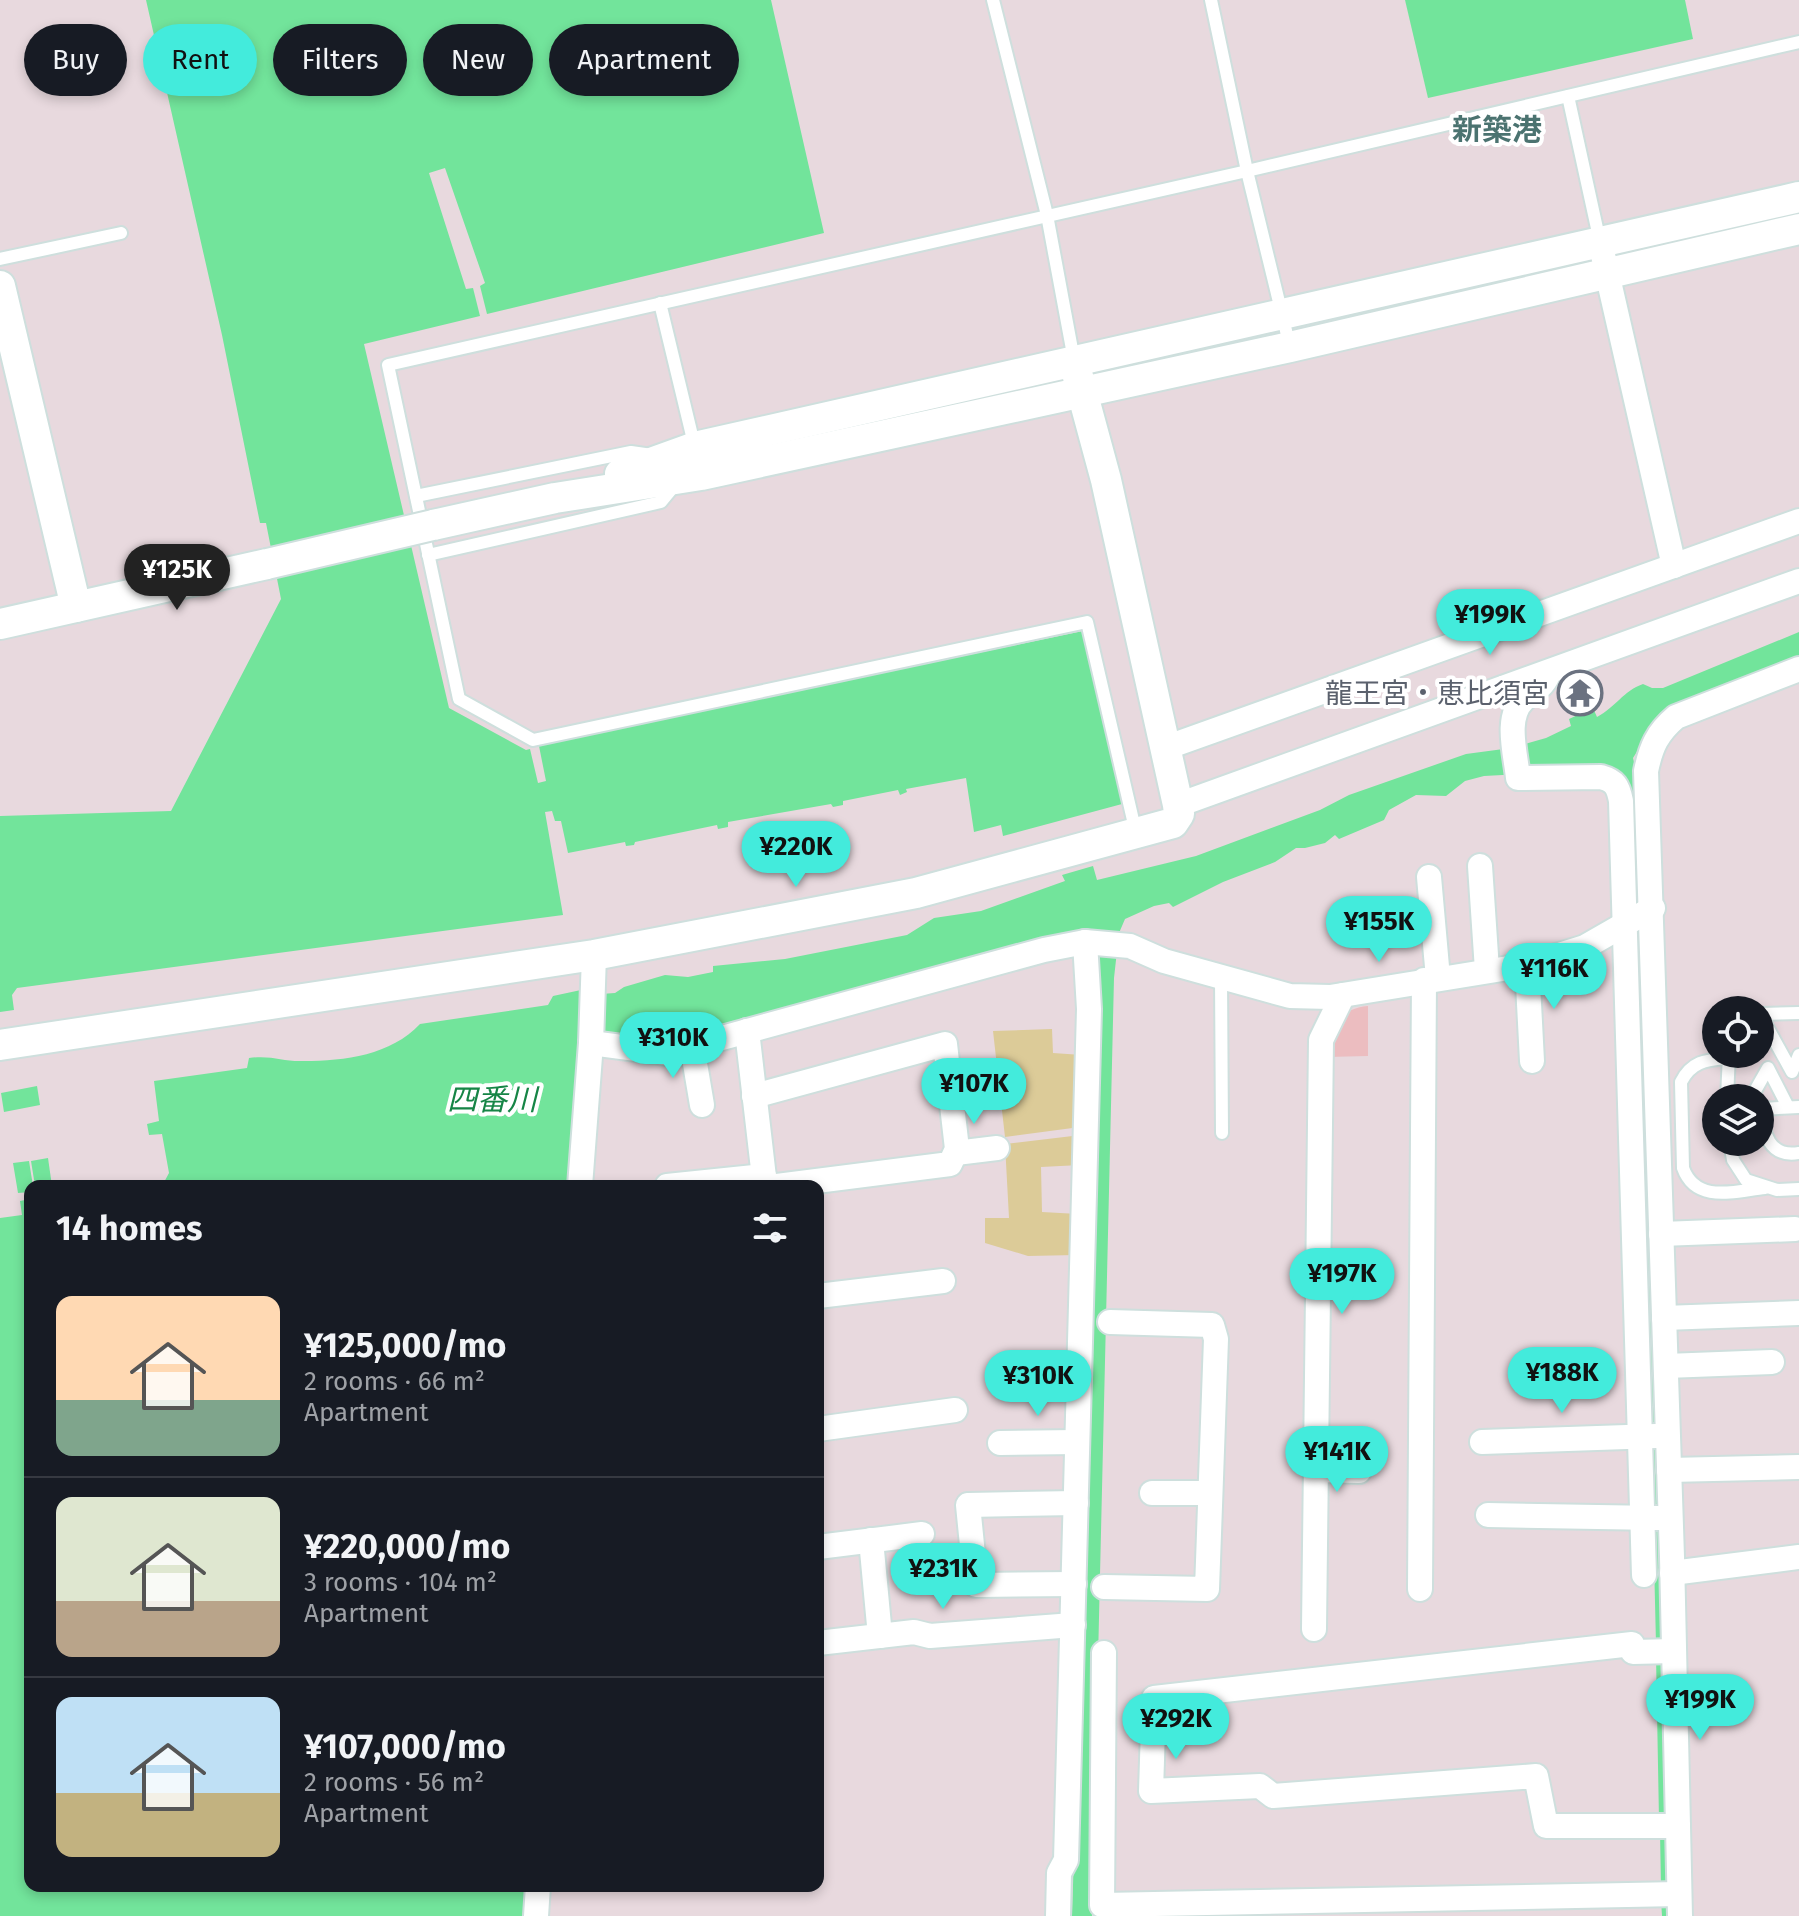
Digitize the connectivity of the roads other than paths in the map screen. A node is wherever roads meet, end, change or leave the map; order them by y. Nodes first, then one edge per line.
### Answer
1 (993, 0) edge
2 (1211, 0) edge
3 (1799, 42) edge
4 (1568, 96) junction
5 (1247, 171) junction
6 (1799, 197) edge
7 (1047, 215) junction
8 (1799, 229) edge
9 (121, 233) dead end
10 (1600, 242) junction
11 (0, 259) edge
12 (1607, 274) junction
13 (0, 286) edge
14 (660, 303) junction
15 (1282, 314) junction
16 (1290, 347) junction
17 (1074, 362) junction
18 (1082, 392) junction
19 (686, 464) junction
20 (416, 496) junction
21 (1799, 521) edge
22 (428, 555) junction
23 (1674, 566) junction
24 (1799, 581) edge
25 (76, 607) junction
26 (0, 624) edge
27 (1799, 669) edge
28 (1549, 672) junction
29 (1165, 748) junction
30 (1178, 805) junction
31 (1136, 835) junction
32 (1480, 866) dead end
33 (1429, 877) dead end
34 (1638, 918) junction
35 (1088, 942) junction
36 (594, 955) junction
37 (1527, 965) junction
38 (1487, 970) junction
39 (1221, 977) junction
40 (1431, 979) junction
41 (1343, 995) junction
42 (1799, 1013) edge
43 (1774, 1014) edge
44 (747, 1031) junction
45 (1774, 1039) edge
46 (592, 1040) junction
47 (0, 1045) edge
48 (692, 1046) junction
49 (1799, 1055) edge
50 (1702, 1060) edge
51 (1532, 1061) dead end
52 (1759, 1084) edge
53 (754, 1096) junction
54 (702, 1105) dead end
55 (1793, 1107) edge
56 (1222, 1133) dead end
57 (997, 1148) dead end
58 (1774, 1148) edge
59 (956, 1153) junction
60 (1799, 1153) edge
61 (1732, 1156) edge
62 (580, 1180) edge
63 (768, 1180) edge
64 (798, 1180) edge
65 (1765, 1188) junction
66 (1799, 1189) edge
67 (1795, 1229) dead end
68 (1661, 1234) junction
69 (943, 1281) dead end
70 (824, 1295) edge
71 (1799, 1313) edge
72 (1664, 1318) junction
73 (1110, 1322) dead end
74 (1772, 1362) dead end
75 (1666, 1366) junction
76 (955, 1410) dead end
77 (824, 1428) edge
78 (1654, 1436) junction
79 (1077, 1442) junction
80 (1482, 1442) dead end
81 (1000, 1443) dead end
82 (1799, 1467) edge
83 (1316, 1470) junction
84 (1669, 1470) junction
85 (1359, 1471) dead end
86 (1152, 1493) dead end
87 (1210, 1493) junction
88 (1076, 1503) junction
89 (1488, 1515) dead end
90 (1656, 1518) junction
91 (922, 1534) dead end
92 (871, 1540) junction
93 (824, 1546) edge
94 (1799, 1557) edge
95 (1672, 1573) junction
96 (1644, 1575) dead end
97 (1074, 1584) junction
98 (1104, 1587) dead end
99 (1420, 1589) dead end
100 (1073, 1625) junction
101 (1314, 1629) dead end
102 (880, 1636) junction
103 (824, 1642) edge
104 (1664, 1652) junction
105 (1104, 1653) dead end
106 (1667, 1826) junction
107 (538, 1892) edge
108 (1672, 1899) edge
109 (536, 1916) edge
110 (1058, 1916) edge

1 - 7 lane
2 - 5 lane
3 - 4 lane
4 - 5 lane
4 - 10 lane
5 - 7 lane
5 - 15 lane
6 - 10 street
7 - 14 lane
7 - 17 lane
8 - 12 street
9 - 11 lane
10 - 12 street
10 - 15 street
12 - 16 street
12 - 23 street
13 - 25 street
14 - 19 lane
14 - 20 lane
15 - 16 lane
15 - 17 street
16 - 18 street
17 - 18 street
17 - 19 street
18 - 19 street
18 - 29 street
19 - 20 lane
19 - 22 lane
19 - 25 street, bridge
20 - 22 lane
21 - 23 street
22 - 31 lane
23 - 29 street
24 - 28 street
25 - 26 street
27 - 34 street
28 - 30 street
28 - 34 street
29 - 30 street
30 - 31 street
31 - 36 street
32 - 38 street
33 - 40 street
34 - 37 street
34 - 68 street
34 - 78 street
35 - 39 street
35 - 44 street
35 - 79 street
36 - 46 street
36 - 47 street
37 - 38 street
37 - 51 street
38 - 40 street
39 - 41 street
39 - 56 lane
40 - 41 street
40 - 99 street
41 - 83 street
42 - 43 lane
44 - 48 street
44 - 53 street
45 - 49 lane
46 - 48 street
46 - 62 street
48 - 54 street
50 - 65 lane
52 - 55 lane
53 - 59 street
53 - 63 street
57 - 59 street
58 - 60 lane
59 - 64 street
61 - 65 lane
65 - 66 lane
67 - 68 street
68 - 72 street
69 - 70 street
71 - 72 street
72 - 75 street
73 - 87 street
74 - 75 street
75 - 78 street
76 - 77 street
78 - 80 street
78 - 84 street
78 - 90 street
79 - 81 street
79 - 88 street
82 - 84 street
83 - 85 street
83 - 101 street
84 - 90 street
86 - 87 street
87 - 98 street
88 - 97 street
88 - 97 street
89 - 90 street
90 - 95 street
90 - 96 street
91 - 92 street
92 - 93 street
92 - 102 street
94 - 95 street
95 - 104 street
97 - 100 street
100 - 102 street
100 - 110 street
102 - 103 street
104 - 106 street
104 - 106 street
105 - 108 street
106 - 108 street
107 - 109 street

